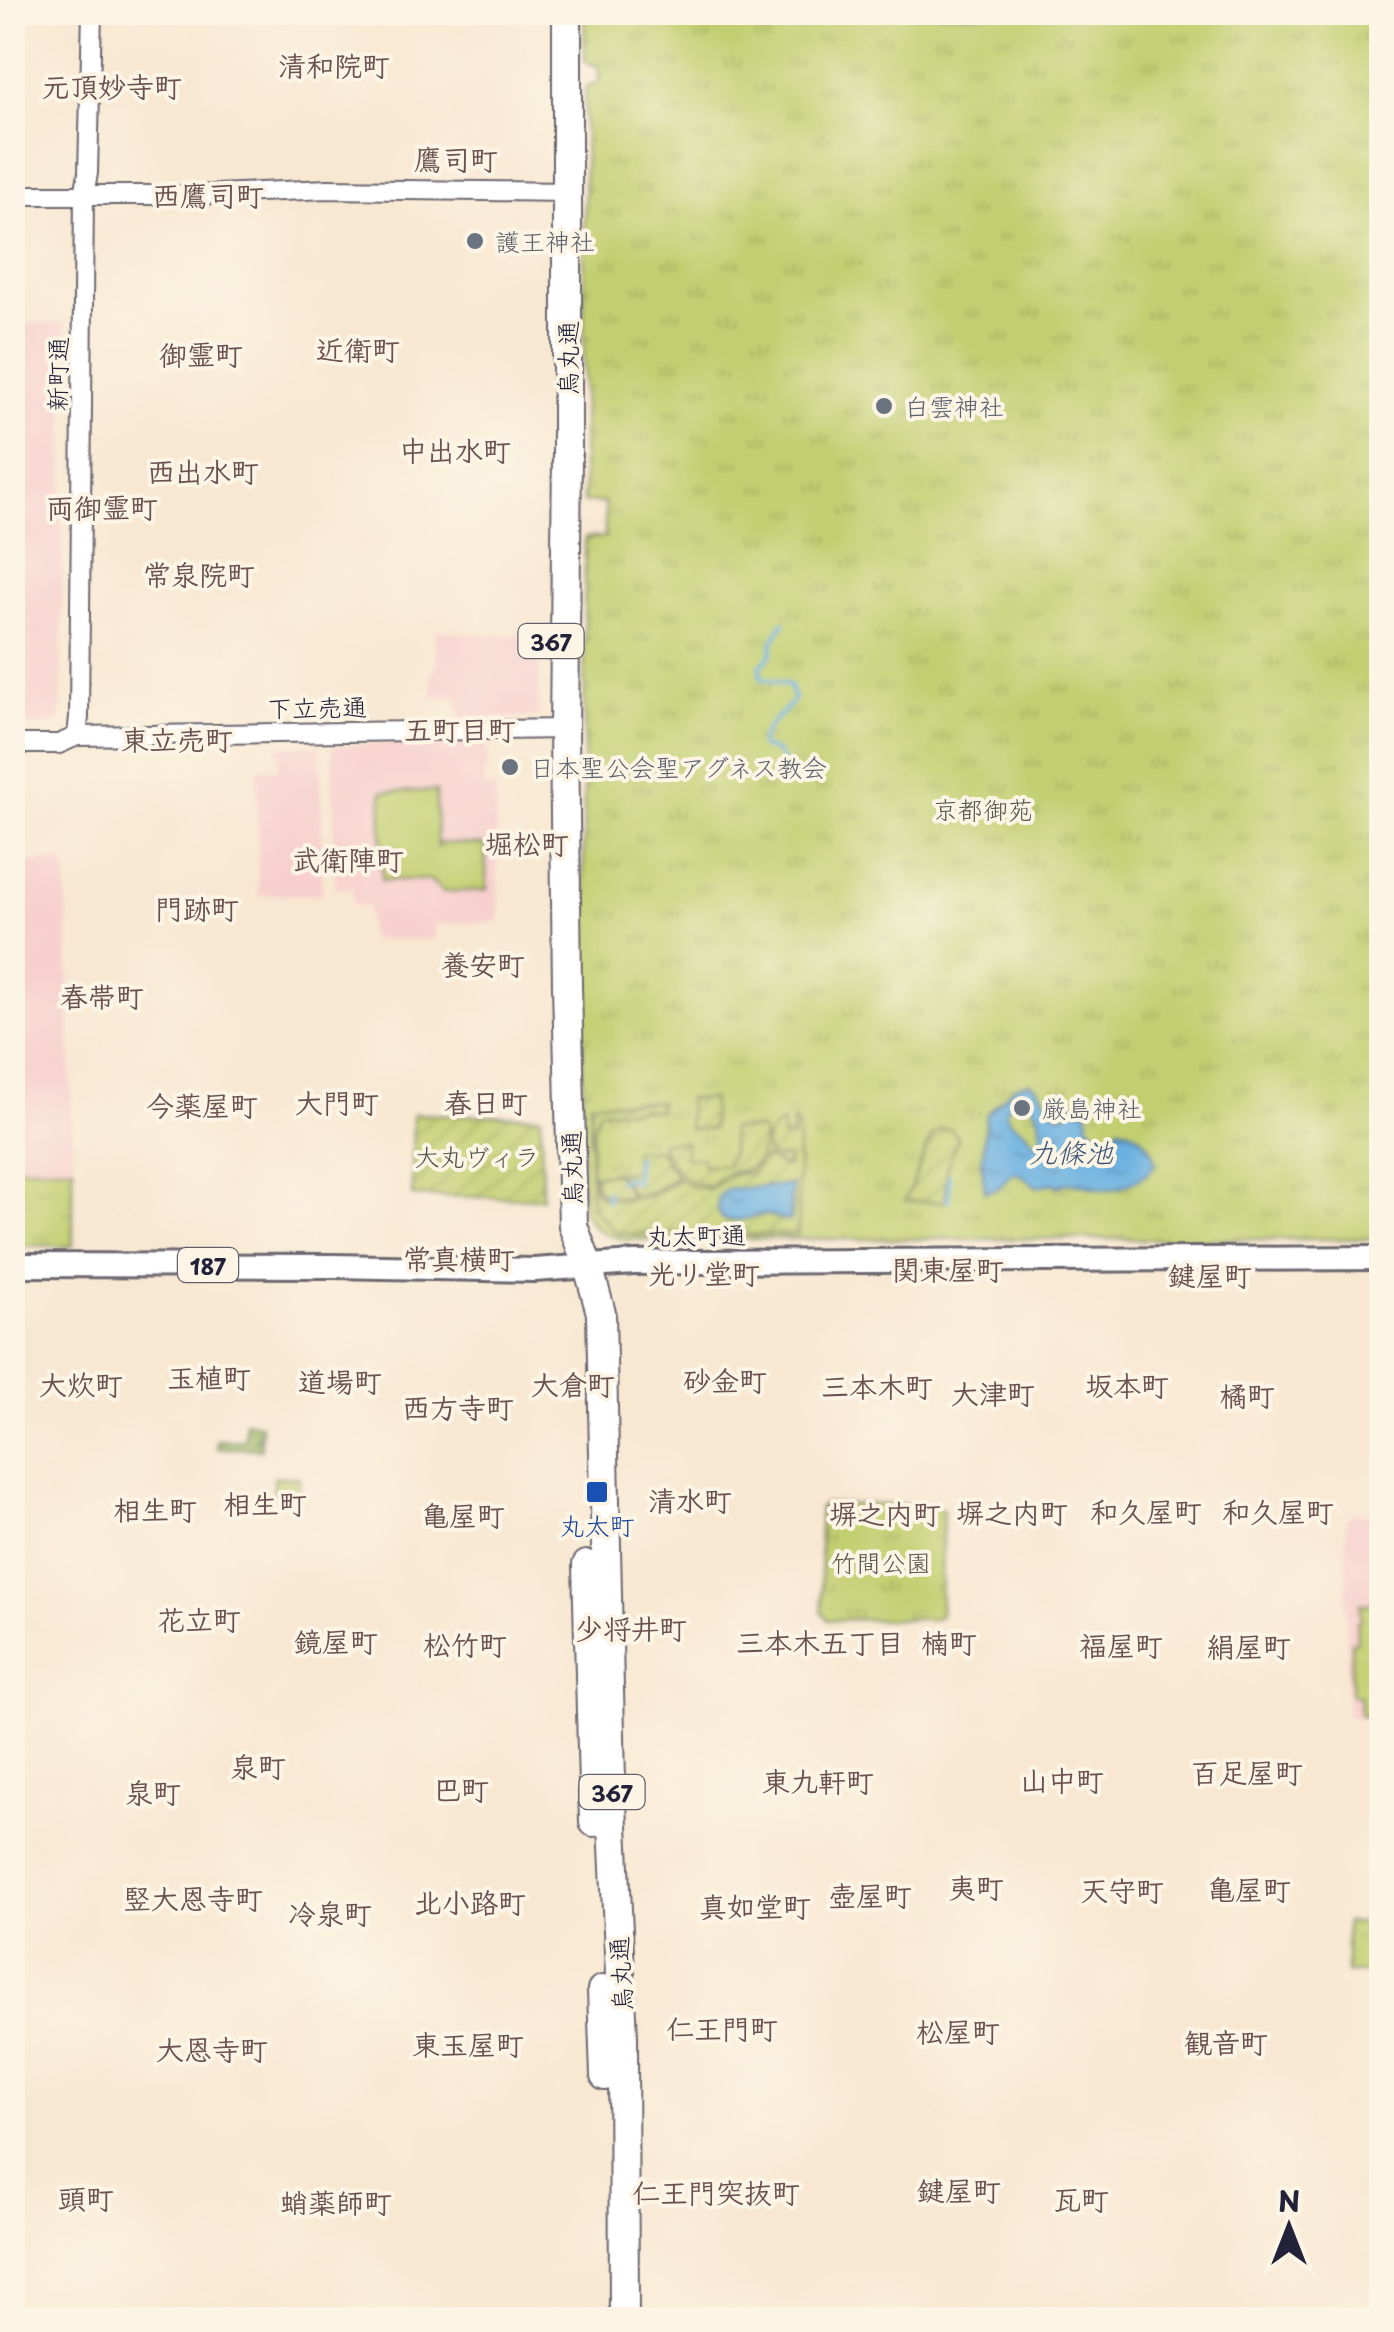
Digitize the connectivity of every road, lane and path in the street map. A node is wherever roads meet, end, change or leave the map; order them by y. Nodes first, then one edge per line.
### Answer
1 (92, 12) edge
2 (552, 12) edge
3 (567, 12) edge
4 (560, 192) junction
5 (12, 195) edge
6 (84, 196) junction
7 (557, 729) junction
8 (77, 736) junction
9 (12, 744) edge
10 (1382, 1258) edge
11 (12, 1264) edge
12 (578, 1267) junction
13 (608, 2320) edge
14 (624, 2320) edge

1 - 6 street, 新町通
2 - 4 highway, 烏丸通 / 367
3 - 4 highway, 烏丸通 / 367
4 - 6 street
4 - 7 highway, 烏丸通 / 367
5 - 6 street
6 - 8 street, 新町通
7 - 8 street, 下立売通
7 - 12 highway, 烏丸通 / 367
8 - 9 street, 下立売通
10 - 12 main road, 丸太町通 / 187
11 - 12 main road, 丸太町通 / 187
12 - 13 highway, 烏丸通 / 367
12 - 14 highway, 烏丸通 / 367

